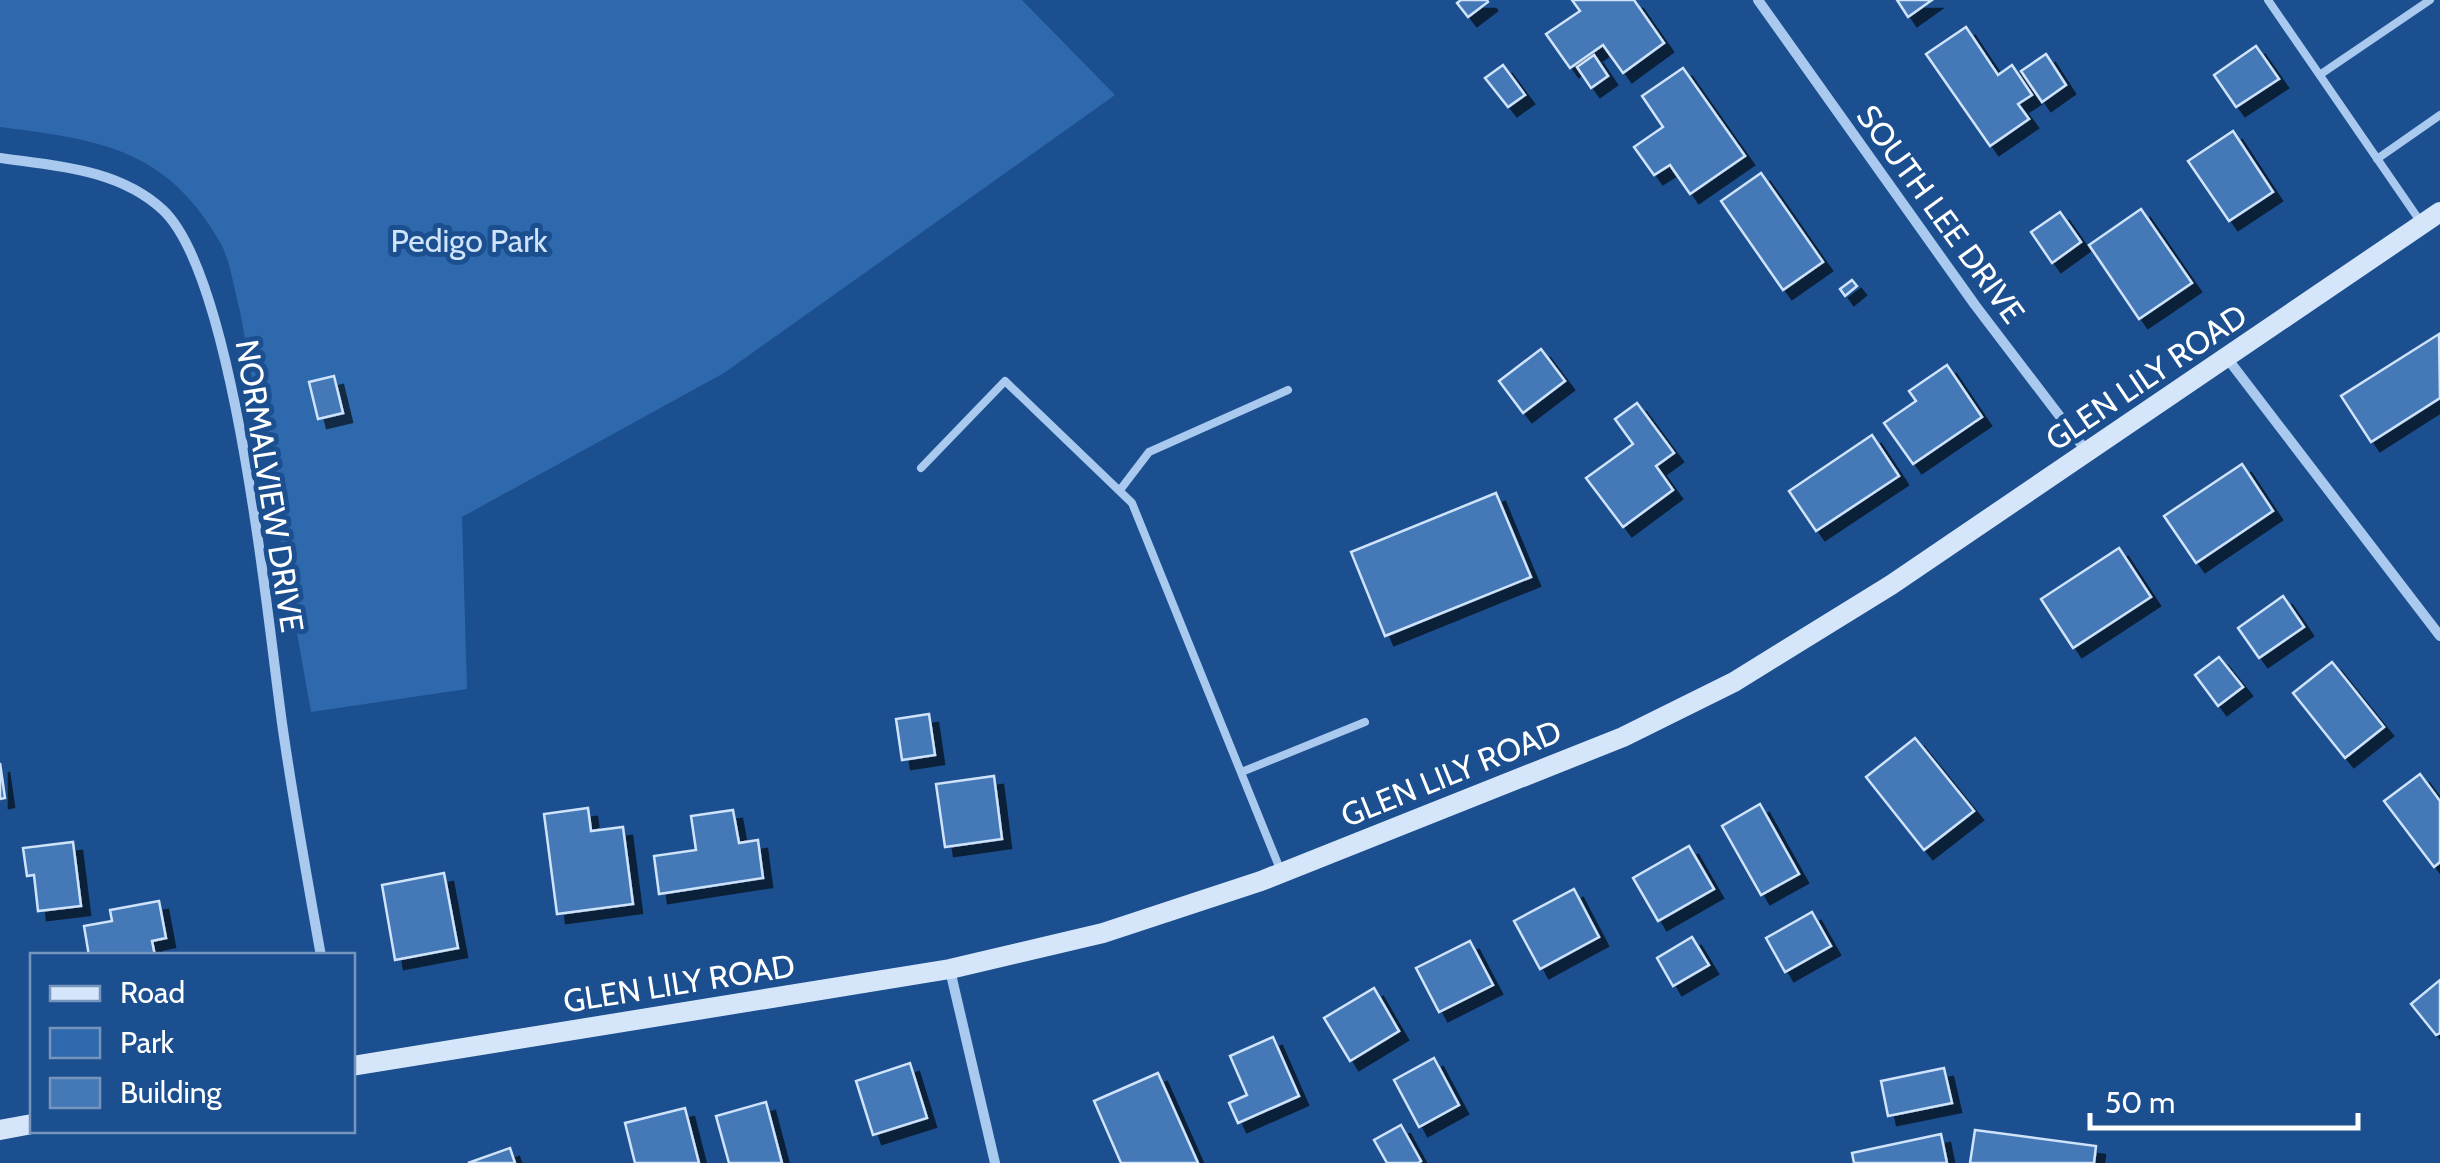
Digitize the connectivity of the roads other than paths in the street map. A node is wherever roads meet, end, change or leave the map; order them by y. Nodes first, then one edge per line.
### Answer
1 (1758, 0) edge
2 (2268, 0) edge
3 (2430, 0) edge
4 (2321, 74) junction
5 (2440, 115) edge
6 (0, 158) edge
7 (2377, 159) junction
8 (2431, 218) edge
9 (2228, 358) junction
10 (1288, 390) dead end
11 (2088, 453) junction
12 (920, 468) dead end
13 (1120, 490) junction
14 (2440, 636) edge
15 (1365, 722) dead end
16 (1244, 771) junction
17 (1282, 873) junction
18 (321, 953) edge
19 (950, 969) junction
20 (355, 1066) edge
21 (30, 1124) edge
22 (0, 1130) edge
23 (996, 1163) edge

1 - 11 street, SOUTH LEE DRIVE
2 - 4 lane
3 - 4 lane
4 - 7 lane
5 - 7 lane
6 - 18 street, NORMALVIEW DRIVE
7 - 8 lane
8 - 9 street, GLEN LILY ROAD
9 - 11 street, GLEN LILY ROAD
9 - 14 street
10 - 13 lane
11 - 17 street, GLEN LILY ROAD
12 - 13 lane
13 - 16 lane
15 - 16 lane
16 - 17 lane
17 - 19 street, GLEN LILY ROAD
19 - 20 street, GLEN LILY ROAD
19 - 23 street
21 - 22 street

